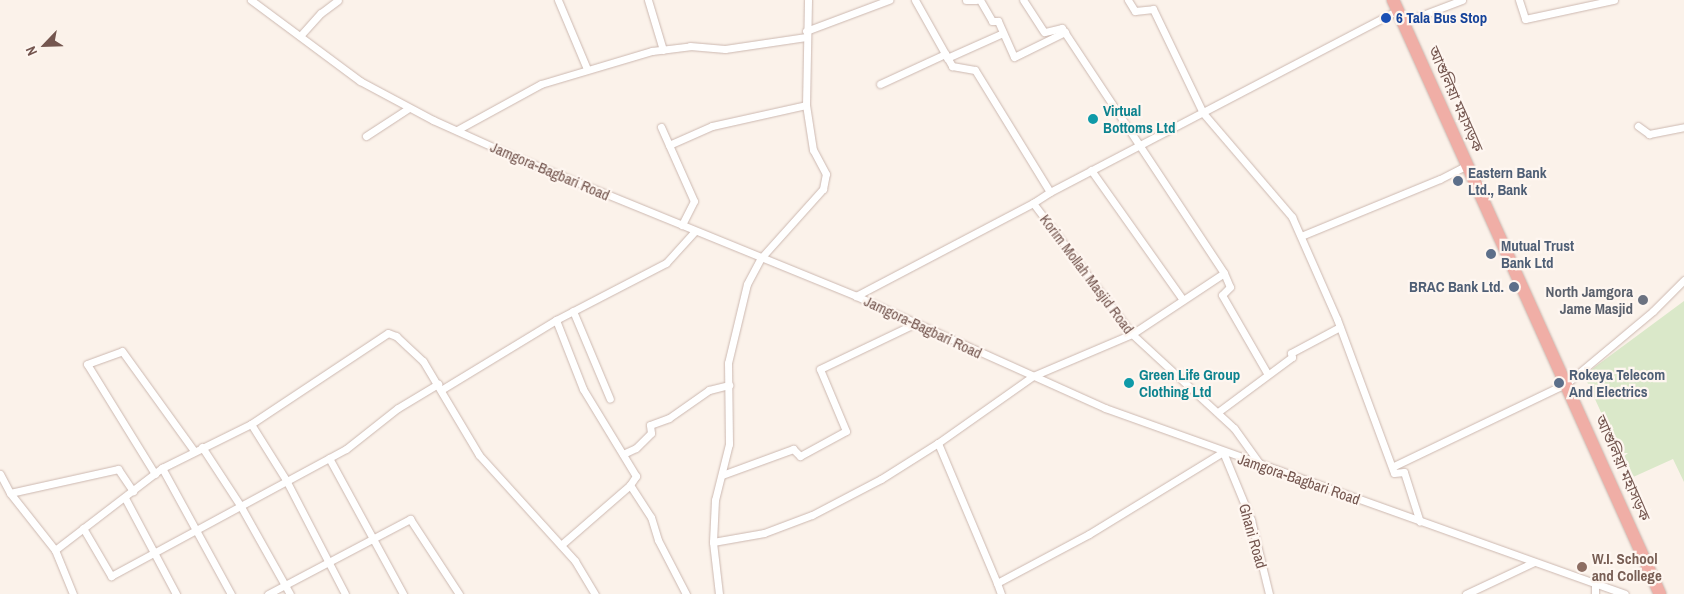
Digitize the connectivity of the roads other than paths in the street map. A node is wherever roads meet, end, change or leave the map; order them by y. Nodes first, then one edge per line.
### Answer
1 (251, 0) edge
2 (338, 0) edge
3 (558, 0) edge
4 (648, 0) edge
5 (808, 0) edge
6 (889, 0) edge
7 (915, 0) edge
8 (966, 0) edge
9 (976, 0) edge
10 (980, 0) edge
11 (1023, 0) edge
12 (1128, 0) edge
13 (1462, 0) edge
14 (1519, 0) edge
15 (1614, 0) edge
16 (1396, 5) edge
17 (1404, 22) junction
18 (1064, 32) junction
19 (1003, 33) junction
20 (806, 34) junction
21 (300, 36) junction
22 (663, 50) junction
23 (946, 56) junction
24 (587, 70) junction
25 (880, 84) dead end
26 (806, 105) junction
27 (410, 108) junction
28 (1203, 113) junction
29 (1638, 126) dead end
30 (661, 127) dead end
31 (1684, 127) edge
32 (457, 130) junction
33 (366, 136) dead end
34 (669, 145) junction
35 (1137, 146) junction
36 (1468, 165) junction
37 (1091, 170) junction
38 (1050, 192) junction
39 (1033, 203) junction
40 (682, 225) junction
41 (695, 231) junction
42 (1301, 236) junction
43 (761, 258) junction
44 (1224, 273) junction
45 (1684, 280) edge
46 (856, 296) junction
47 (1183, 300) junction
48 (573, 311) junction
49 (556, 320) junction
50 (914, 324) junction
51 (1340, 327) junction
52 (1132, 334) junction
53 (1267, 373) junction
54 (1032, 376) junction
55 (1567, 383) junction
56 (730, 385) junction
57 (440, 387) junction
58 (610, 399) dead end
59 (1218, 412) junction
60 (251, 424) junction
61 (938, 443) junction
62 (202, 447) junction
63 (194, 451) junction
64 (1223, 452) junction
65 (623, 454) junction
66 (329, 458) junction
67 (1394, 466) junction
68 (1262, 467) junction
69 (162, 468) junction
70 (0, 474) edge
71 (155, 474) junction
72 (722, 475) junction
73 (286, 480) junction
74 (630, 485) junction
75 (133, 491) junction
76 (10, 493) junction
77 (125, 498) junction
78 (240, 505) junction
79 (1420, 522) junction
80 (83, 528) junction
81 (196, 529) junction
82 (372, 537) junction
83 (713, 542) junction
84 (561, 545) junction
85 (55, 550) junction
86 (153, 552) junction
87 (328, 561) junction
88 (1534, 562) junction
89 (997, 583) junction
90 (286, 584) junction
91 (1595, 584) junction
92 (73, 594) edge
93 (176, 594) edge
94 (231, 594) edge
95 (268, 594) edge
96 (290, 594) edge
97 (345, 594) edge
98 (403, 594) edge
99 (459, 594) edge
100 (595, 594) edge
101 (686, 594) edge
102 (720, 594) edge
103 (1001, 594) edge
104 (1269, 594) edge
105 (1466, 594) edge
106 (1595, 594) edge
107 (1625, 594) edge
108 (1660, 594) edge

1 - 21 street, Jamgora-Bagbari Road
2 - 21 street
3 - 24 street
4 - 22 street
5 - 20 street
6 - 20 street
7 - 23 street
8 - 9 street
10 - 19 street
11 - 18 street
12 - 28 street
13 - 17 street
14 - 15 street
16 - 17 highway, আশুলিয়া মহাসড়ক
16 - 28 street
17 - 36 highway, আশুলিয়া মহাসড়ক
18 - 19 street
18 - 35 street
19 - 23 street
20 - 22 street
20 - 26 street
21 - 27 street, Jamgora-Bagbari Road
22 - 24 street
23 - 25 street
23 - 38 street, Korim Mollah Masjid Road
24 - 32 street
26 - 34 street
26 - 43 street
27 - 32 street, Jamgora-Bagbari Road
27 - 33 street
28 - 35 street
28 - 42 street
29 - 31 street
30 - 34 street
32 - 40 street, Jamgora-Bagbari Road
34 - 40 street
35 - 37 street
35 - 44 street
36 - 42 street
36 - 55 highway, আশুলিয়া মহাসড়ক
37 - 38 street
37 - 47 street
38 - 39 street, Korim Mollah Masjid Road
39 - 46 street
39 - 52 street, Korim Mollah Masjid Road
40 - 41 street, Jamgora-Bagbari Road
41 - 43 street, Jamgora-Bagbari Road
41 - 48 street
42 - 51 street
43 - 46 street, Jamgora-Bagbari Road
43 - 56 street
44 - 47 street
44 - 53 street
45 - 55 street
46 - 50 street, Jamgora-Bagbari Road
47 - 52 street
48 - 49 street
48 - 58 street
49 - 57 street
49 - 65 street
50 - 54 street, Jamgora-Bagbari Road
50 - 72 street
51 - 53 street
51 - 67 street
52 - 54 street
52 - 59 street, Korim Mollah Masjid Road
53 - 59 street
54 - 61 street
54 - 64 street, Jamgora-Bagbari Road
55 - 67 street
55 - 108 highway, আশুলিয়া মহাসড়ক
56 - 65 street
56 - 72 street
57 - 60 street
57 - 66 street
57 - 84 street
59 - 68 street, Korim Mollah Masjid Road
60 - 62 street
60 - 73 street
61 - 83 street
61 - 89 street
62 - 63 street
62 - 78 street
63 - 69 street
63 - 71 street
64 - 68 street, Jamgora-Bagbari Road
64 - 89 street
64 - 104 street, Ghani Road
65 - 74 street
66 - 73 street
66 - 82 street
67 - 79 street
68 - 79 street, Jamgora-Bagbari Road
69 - 71 street
69 - 81 street
70 - 76 street
71 - 75 street
72 - 83 street
73 - 78 street
73 - 87 street
74 - 84 street
74 - 101 street
75 - 76 street
75 - 77 street
76 - 85 street
77 - 80 street
77 - 86 street
78 - 81 street
78 - 90 street
79 - 88 street, Jamgora-Bagbari Road
80 - 85 street
80 - 86 street
81 - 86 street
81 - 94 street
82 - 87 street
82 - 98 street
82 - 99 street
83 - 102 street
84 - 100 street
85 - 92 street
86 - 93 street
87 - 90 street
87 - 97 street
88 - 91 street, Jamgora-Bagbari Road
88 - 105 street
89 - 103 street
90 - 95 street
90 - 96 street
91 - 106 street
91 - 107 street, Jamgora-Bagbari Road

